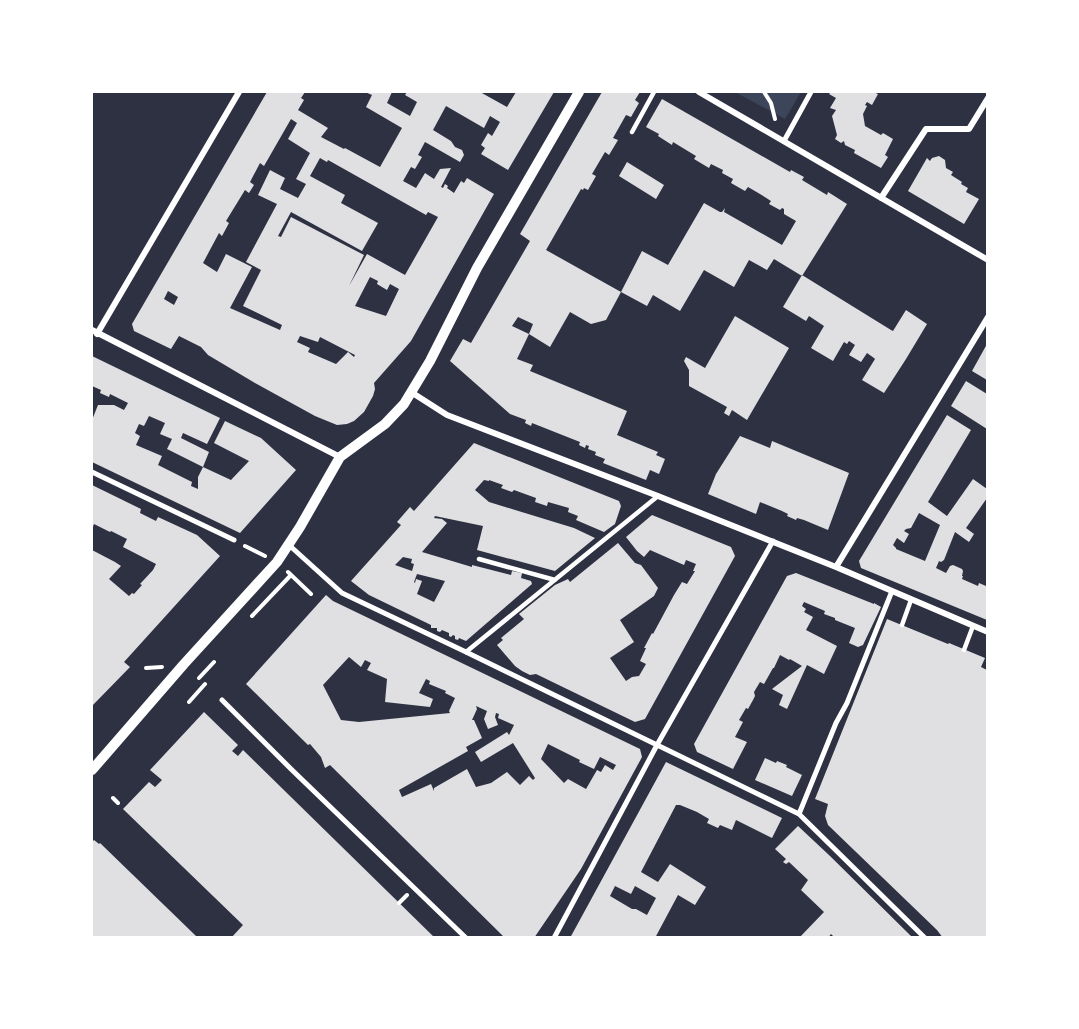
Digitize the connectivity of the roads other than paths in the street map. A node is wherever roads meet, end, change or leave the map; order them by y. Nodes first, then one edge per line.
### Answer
1 (239, 92) edge
2 (579, 92) edge
3 (654, 92) edge
4 (699, 92) edge
5 (811, 92) edge
6 (987, 98) edge
7 (632, 132) dead end
8 (784, 141) junction
9 (882, 198) junction
10 (987, 260) edge
11 (987, 316) edge
12 (94, 332) edge
13 (411, 392) junction
14 (340, 457) junction
15 (92, 472) edge
16 (658, 496) junction
17 (234, 540) road end
18 (773, 541) junction
19 (289, 545) junction
20 (479, 559) dead end
21 (836, 567) junction
22 (555, 580) junction
23 (892, 591) junction
24 (911, 600) junction
25 (902, 625) dead end
26 (973, 626) junction
27 (987, 632) edge
28 (964, 650) dead end
29 (466, 652) junction
30 (222, 700) dead end
31 (657, 745) junction
32 (92, 770) edge
33 (799, 814) junction
34 (466, 938) edge
35 (554, 938) edge
36 (925, 938) edge

1 - 12 street
2 - 13 street
3 - 7 lane
4 - 8 street
5 - 8 street
6 - 9 street
8 - 9 street
9 - 10 street
11 - 21 street
12 - 14 street
13 - 14 street
13 - 16 street
14 - 19 street
15 - 17 street
16 - 18 street
16 - 22 lane
18 - 21 street
18 - 31 street
19 - 29 street
19 - 32 street
20 - 22 lane
21 - 23 street
22 - 29 lane
23 - 24 street
23 - 33 street
24 - 25 lane
24 - 26 street
26 - 27 street
26 - 28 lane
29 - 31 street
30 - 34 street
31 - 33 street
31 - 35 street
33 - 36 street

